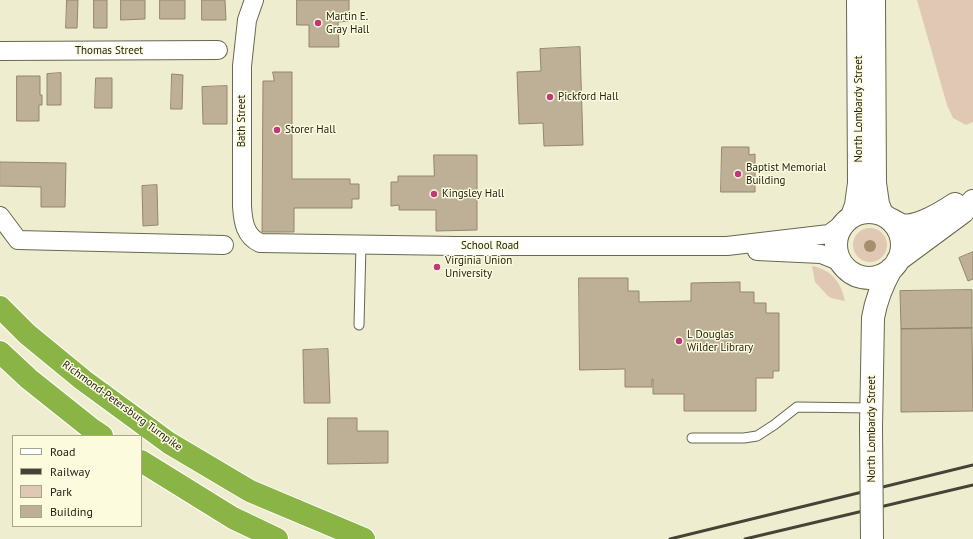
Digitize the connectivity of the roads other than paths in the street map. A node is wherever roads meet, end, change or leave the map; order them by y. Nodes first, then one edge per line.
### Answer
1 (254, 0) edge
2 (858, 0) edge
3 (874, 0) edge
4 (218, 50) dead end
5 (0, 51) edge
6 (973, 192) edge
7 (973, 201) edge
8 (0, 216) edge
9 (886, 217) junction
10 (848, 220) junction
11 (254, 240) joint
12 (224, 245) dead end
13 (361, 245) junction
14 (727, 246) junction
15 (894, 265) junction
16 (845, 266) junction
17 (0, 307) edge
18 (873, 318) junction
19 (359, 325) dead end
20 (0, 352) edge
21 (871, 417) junction
22 (100, 435) edge
23 (692, 438) dead end
24 (142, 462) edge
25 (360, 538) edge
26 (277, 539) edge
27 (872, 539) edge

1 - 11 street, Bath Street
2 - 10 main road, North Lombardy Street
3 - 9 main road, North Lombardy Street
4 - 5 street, Thomas Street
6 - 9 main road
7 - 15 main road
8 - 12 street
9 - 10 main road
9 - 15 main road
10 - 14 street, School Road
10 - 16 main road
11 - 13 street, School Road
13 - 14 street, School Road
13 - 19 lane
14 - 16 street, School Road
15 - 16 main road
15 - 18 main road, North Lombardy Street
16 - 18 main road, North Lombardy Street
17 - 25 highway, Richmond-Petersburg Turnpike
18 - 21 main road, North Lombardy Street
20 - 22 highway
21 - 23 lane
21 - 27 main road, North Lombardy Street, bridge
24 - 26 highway

